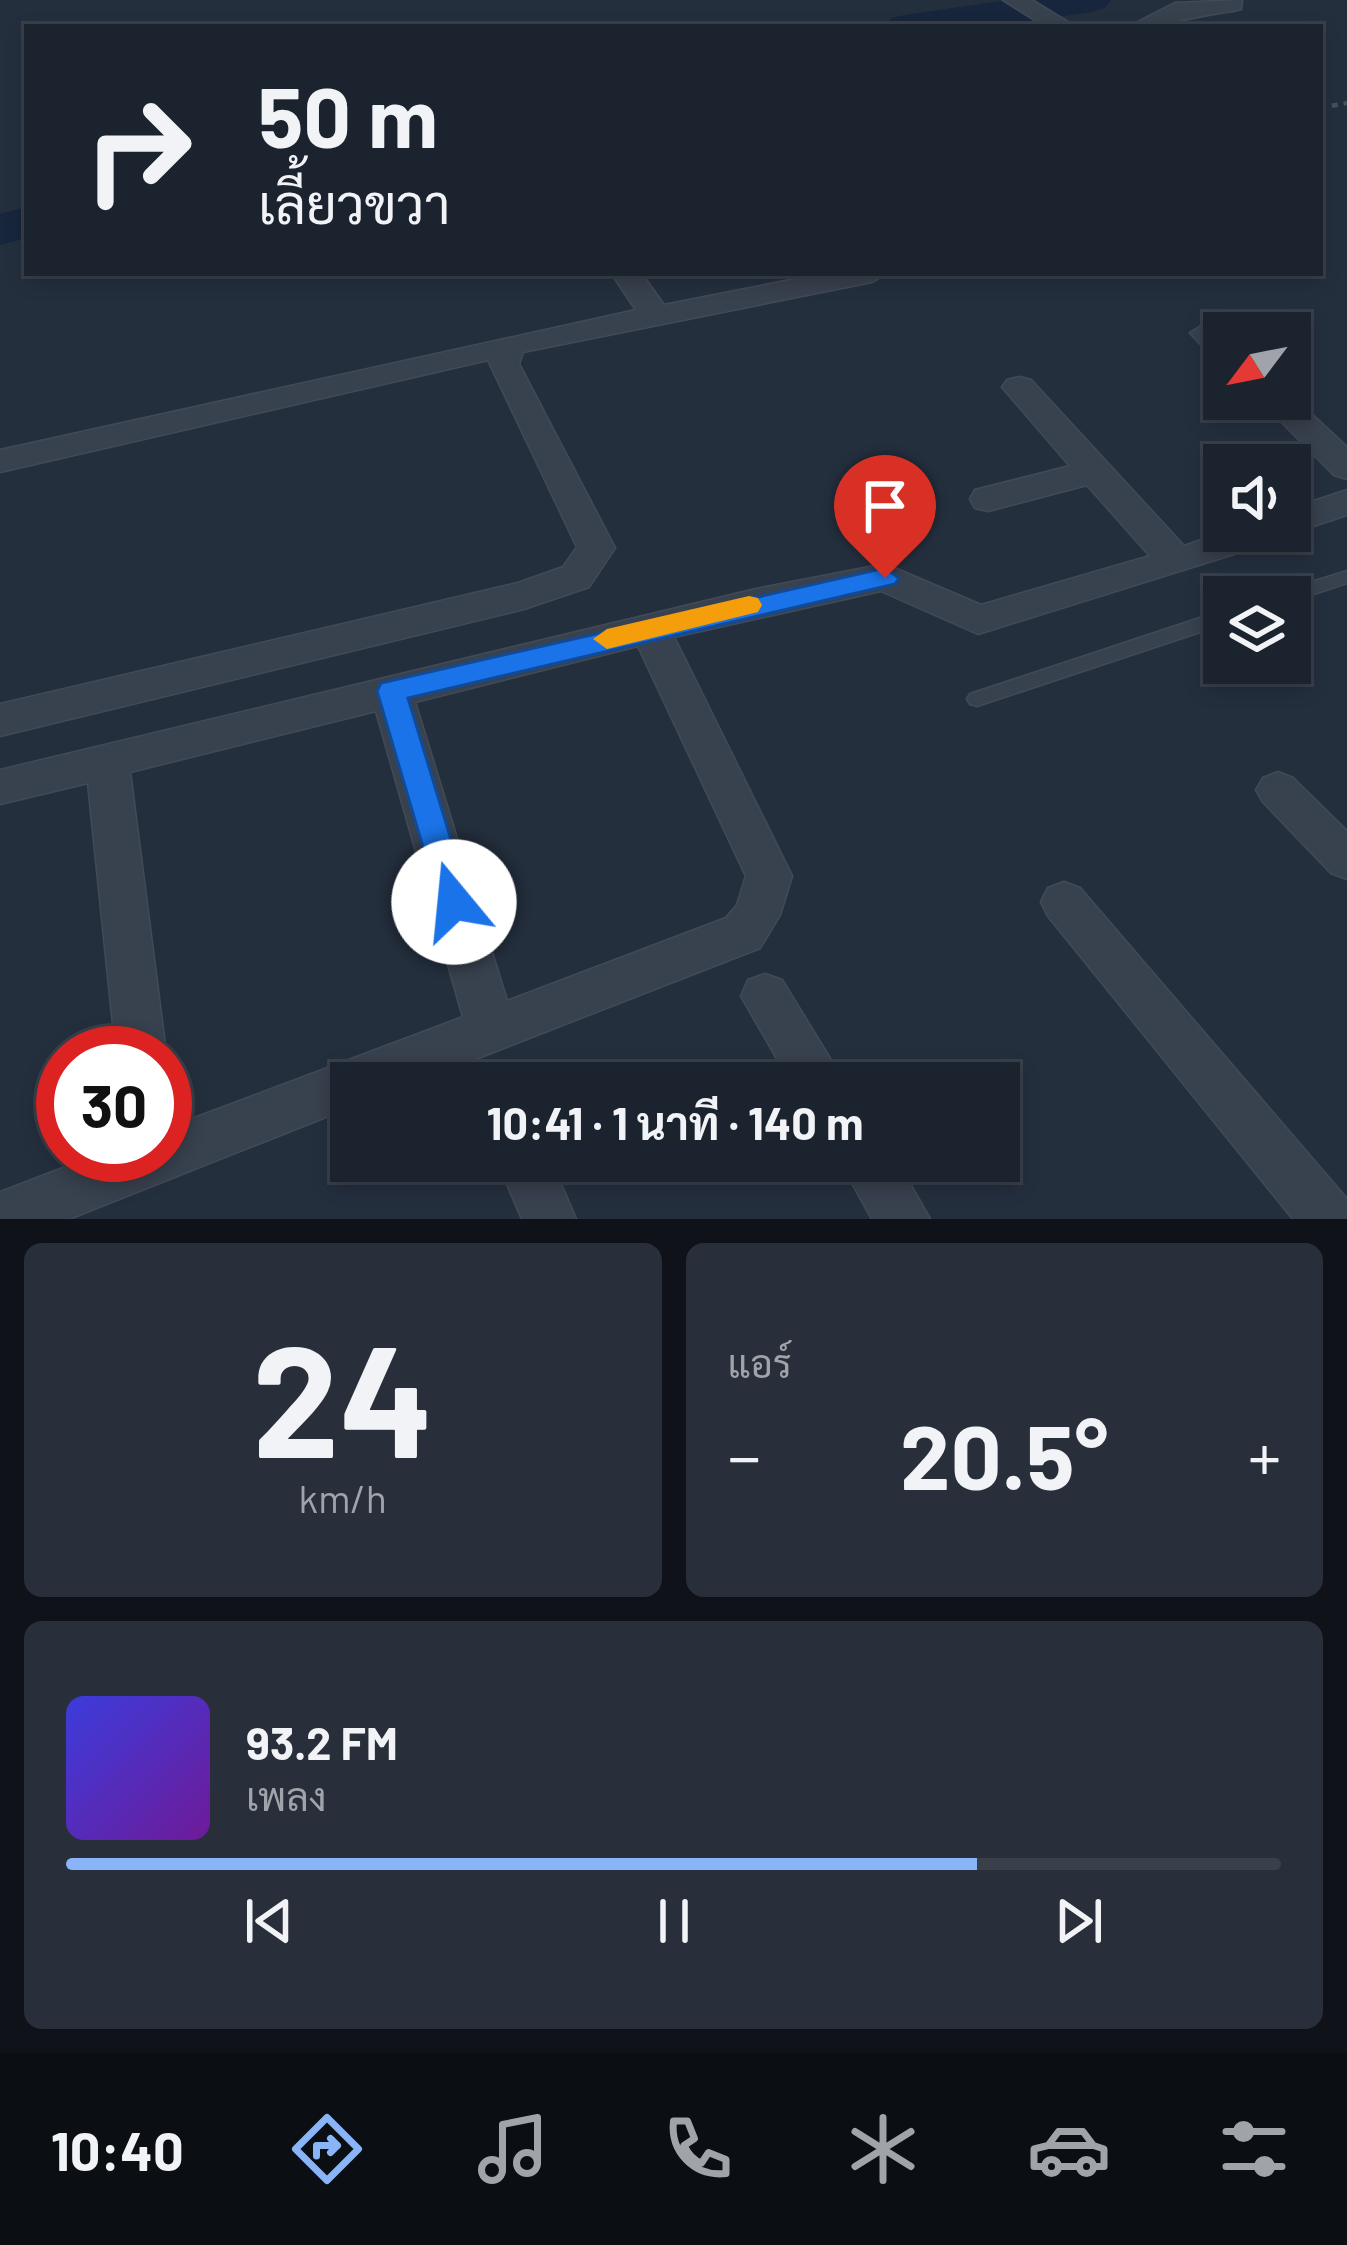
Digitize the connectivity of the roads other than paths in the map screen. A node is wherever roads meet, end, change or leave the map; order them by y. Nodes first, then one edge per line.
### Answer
1 (1015, 0) edge
2 (1234, 4) dead end
3 (1059, 24) edge
4 (1146, 24) edge
5 (628, 276) edge
6 (857, 276) edge
7 (656, 316) junction
8 (514, 344) junction
9 (1018, 387) dead end
10 (1298, 420) edge
11 (0, 460) edge
12 (1347, 466) edge
13 (1095, 471) junction
14 (988, 499) dead end
15 (1347, 502) edge
16 (1311, 515) edge
17 (1205, 552) edge
18 (1177, 562) junction
19 (1347, 577) edge
20 (1311, 589) edge
21 (1203, 624) edge
22 (664, 625) junction
23 (391, 691) junction
24 (977, 699) dead end
25 (0, 719) edge
26 (107, 759) junction
27 (0, 787) edge
28 (1278, 790) dead end
29 (1347, 860) edge
30 (1064, 902) dead end
31 (765, 996) dead end
32 (138, 1026) edge
33 (491, 1029) junction
34 (405, 1062) edge
35 (806, 1062) edge
36 (330, 1091) edge
37 (192, 1142) edge
38 (91, 1182) edge
39 (533, 1182) edge
40 (880, 1182) edge
41 (0, 1219) edge
42 (549, 1219) edge
43 (903, 1219) edge
44 (1328, 1219) edge

1 - 3 street
2 - 4 street
5 - 7 street
6 - 7 street
7 - 8 street
8 - 11 street
8 - 25 street
9 - 13 street
10 - 12 street
13 - 14 street
13 - 18 street
15 - 16 street
17 - 18 street
18 - 22 street
19 - 20 lane
21 - 24 lane
22 - 23 street
22 - 33 street
23 - 26 street
23 - 33 street
26 - 27 street
26 - 32 street
28 - 29 street
30 - 44 street
31 - 35 street
33 - 34 street
36 - 37 street
38 - 41 street
39 - 42 street
40 - 43 street

